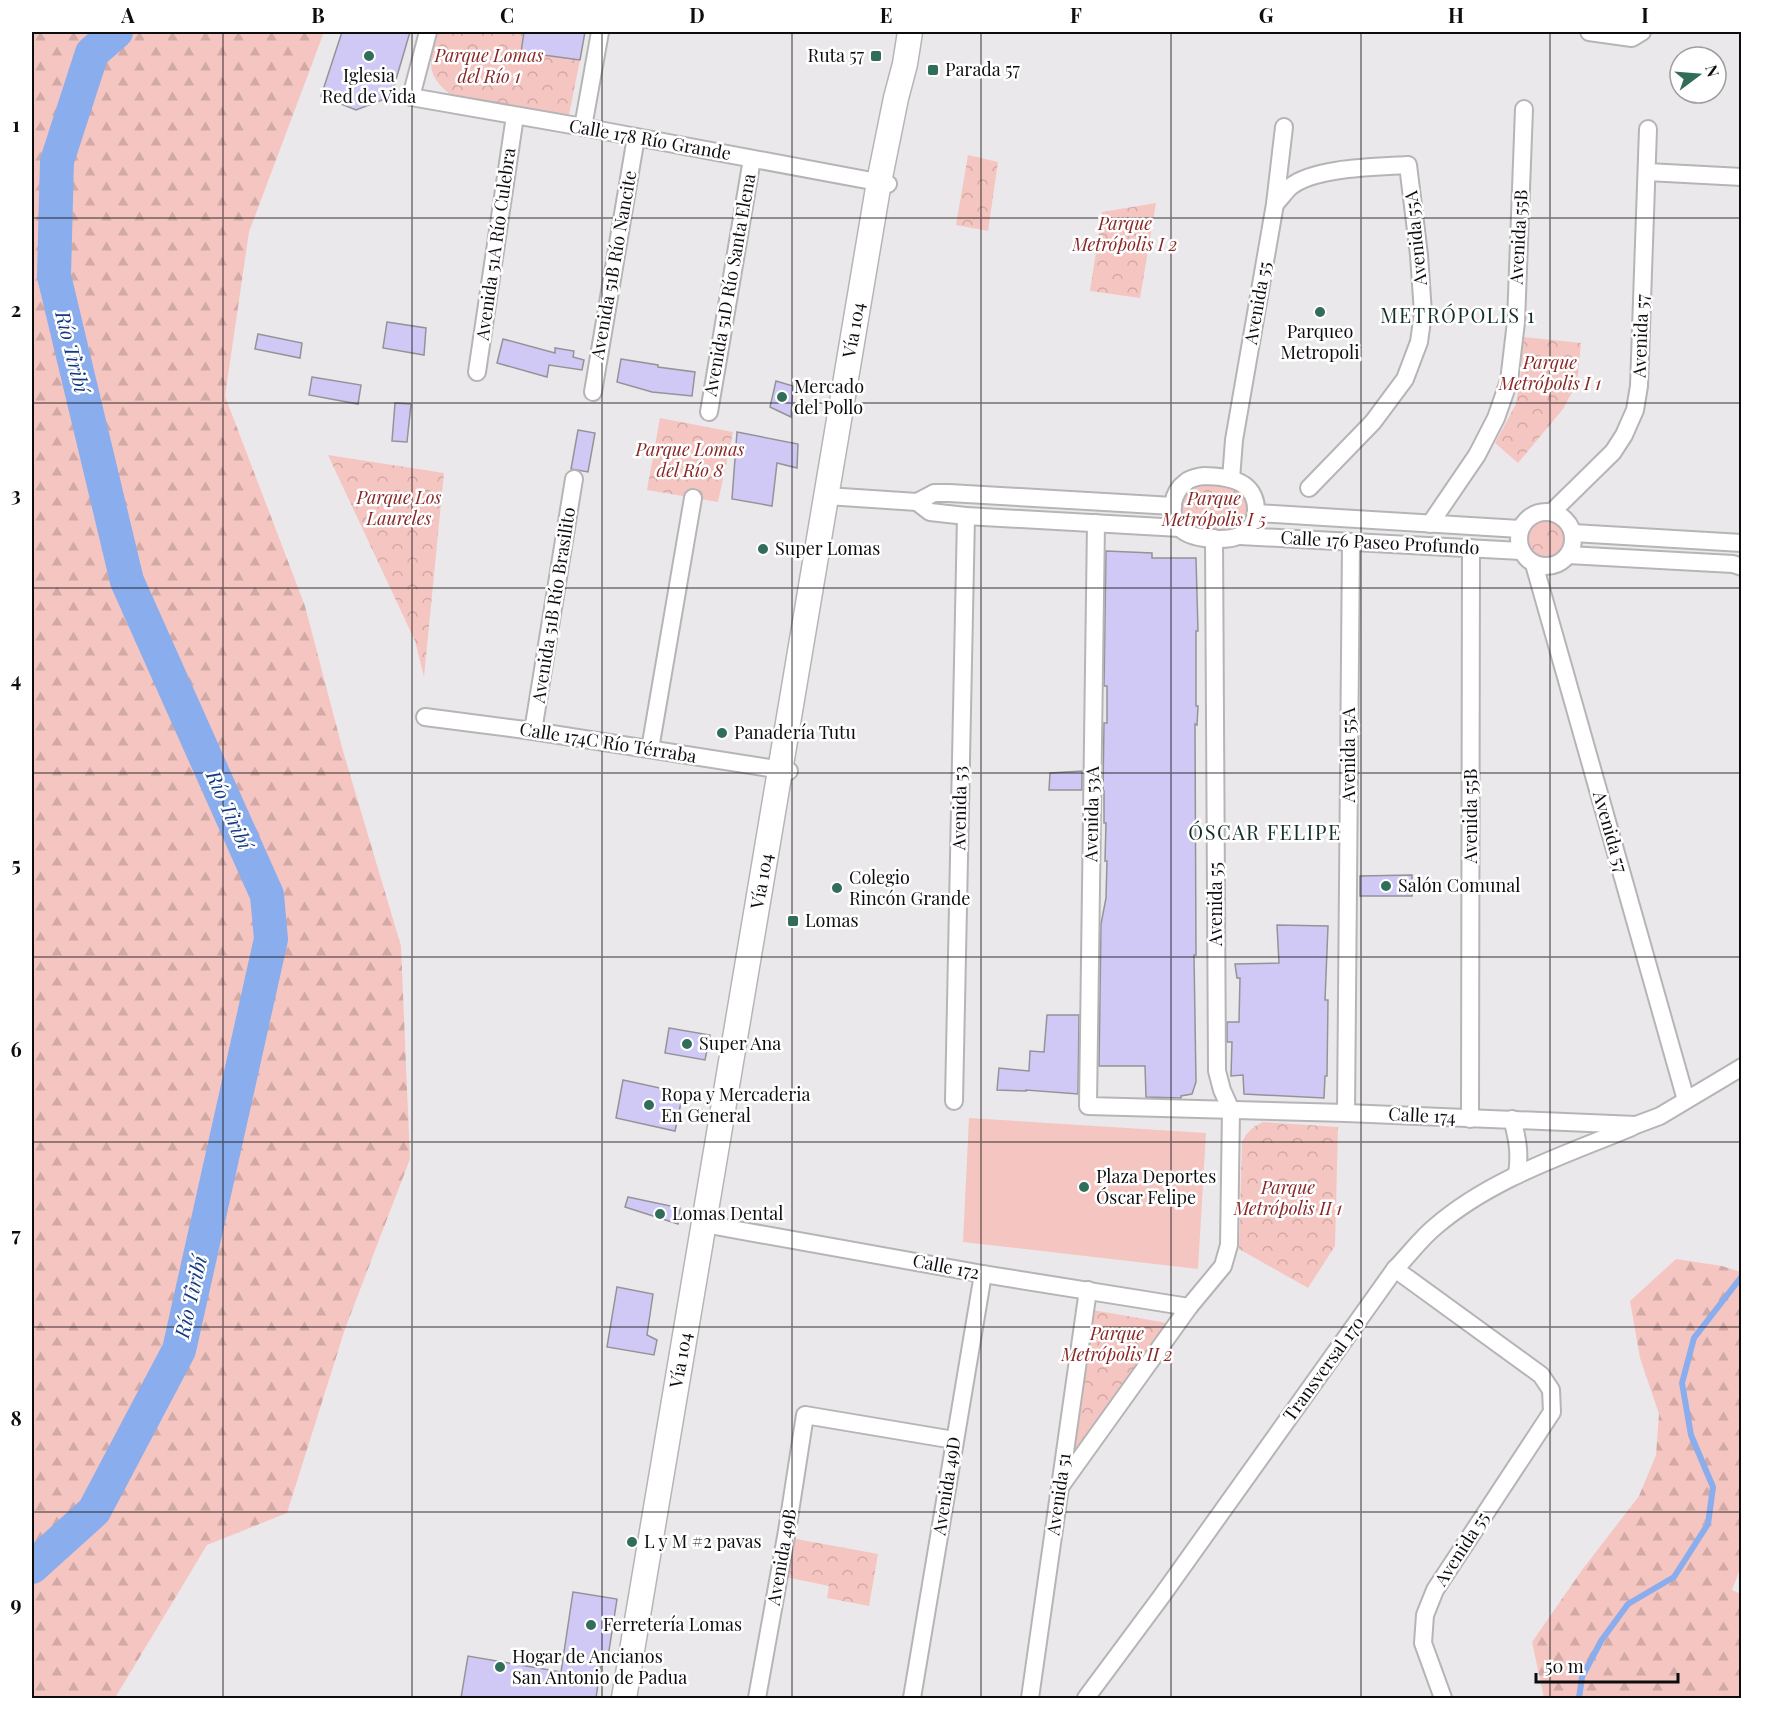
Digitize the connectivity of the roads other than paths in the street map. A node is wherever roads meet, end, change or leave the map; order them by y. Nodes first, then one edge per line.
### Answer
1 (428, 32) edge
2 (600, 32) edge
3 (910, 32) edge
4 (1589, 32) edge
5 (1641, 33) edge
6 (1524, 109) dead end
7 (515, 116) junction
8 (583, 127) junction
9 (1284, 128) dead end
10 (1648, 129) dead end
11 (636, 137) junction
12 (752, 159) junction
13 (1647, 172) junction
14 (1742, 177) edge
15 (884, 183) junction
16 (1275, 204) junction
17 (477, 372) dead end
18 (593, 392) dead end
19 (709, 412) dead end
20 (574, 479) dead end
21 (1231, 479) junction
22 (1309, 488) dead end
23 (832, 496) junction
24 (693, 498) dead end
25 (917, 502) junction
26 (1173, 506) junction
27 (1552, 512) junction
28 (1256, 513) junction
29 (966, 516) junction
30 (1096, 523) junction
31 (1430, 524) junction
32 (1180, 528) junction
33 (1520, 529) junction
34 (1573, 533) junction
35 (1240, 536) junction
36 (1214, 538) junction
37 (1350, 542) junction
38 (1742, 543) edge
39 (1471, 548) junction
40 (1521, 551) junction
41 (1568, 555) junction
42 (1534, 564) junction
43 (1742, 567) edge
44 (425, 717) dead end
45 (533, 731) junction
46 (650, 749) junction
47 (785, 770) junction
48 (1742, 1067) edge
49 (1686, 1100) junction
50 (954, 1101) dead end
51 (1088, 1106) joint
52 (1231, 1110) junction
53 (1346, 1113) junction
54 (1470, 1119) junction
55 (1512, 1119) junction
56 (1636, 1125) junction
57 (1517, 1175) junction
58 (709, 1225) junction
59 (1395, 1269) junction
60 (983, 1274) junction
61 (1088, 1290) junction
62 (1189, 1307) junction
63 (954, 1440) junction
64 (1060, 1486) junction
65 (624, 1698) edge
66 (634, 1698) edge
67 (757, 1698) edge
68 (912, 1698) edge
69 (1030, 1698) edge
70 (1086, 1698) edge
71 (1443, 1698) edge

1 - 7 street, Calle 178 Río Grande
2 - 8 street
3 - 15 main road, Vía 104
4 - 5 street
6 - 31 street, Avenida 55B
7 - 8 street, Calle 178 Río Grande
7 - 17 street, Avenida 51A Río Culebra
8 - 11 street, Calle 178 Río Grande
9 - 16 street, Avenida 55
10 - 13 street, Avenida 57
11 - 12 street, Calle 178 Río Grande
11 - 18 street, Avenida 51B Río Nancite
12 - 15 street, Calle 178 Río Grande
12 - 19 street, Avenida 51D Río Santa Elena
13 - 14 street
13 - 27 street, Avenida 57
15 - 23 main road, Vía 104
16 - 21 street, Avenida 55
16 - 22 street, Avenida 55A
20 - 45 street, Avenida 51B Río Brasilito
21 - 26 street
21 - 28 street
23 - 25 street
23 - 47 main road, Vía 104
24 - 46 street
25 - 26 street
25 - 29 street
26 - 32 street
27 - 33 street
27 - 34 street
28 - 31 street, Calle 176 Paseo Profundo
28 - 35 street
29 - 30 street
29 - 50 street, Avenida 53
30 - 32 street
30 - 51 street, Avenida 53A
31 - 33 street, Calle 176 Paseo Profundo
32 - 36 street
33 - 40 street
34 - 38 street
34 - 41 street
35 - 36 street
35 - 37 street, Calle 176 Paseo Profundo
36 - 52 street, Avenida 55
37 - 39 street, Calle 176 Paseo Profundo
37 - 53 street, Avenida 55A
39 - 40 street, Calle 176 Paseo Profundo
39 - 54 street, Avenida 55B
40 - 42 street
41 - 42 street
41 - 43 street
42 - 49 street, Avenida 57
44 - 45 street, Calle 174C Río Térraba
45 - 46 street, Calle 174C Río Térraba
46 - 47 street, Calle 174C Río Térraba
47 - 58 main road, Vía 104
48 - 49 street, Calle 174
49 - 56 street, Calle 174
51 - 52 street, Calle 174
52 - 53 street, Calle 174
52 - 62 street, Avenida 55
53 - 54 street, Calle 174
54 - 55 street, Calle 174
55 - 56 street, Calle 174
55 - 57 street
56 - 57 street, Transversal 170
57 - 59 street, Transversal 170
58 - 60 street, Calle 172
58 - 65 main road, Vía 104
58 - 66 main road, Vía 104
59 - 70 street, Transversal 170
59 - 71 street, Avenida 55
60 - 61 street, Calle 172
60 - 63 street, Avenida 49D
61 - 62 street, Calle 172
61 - 64 street, Avenida 51
62 - 64 street
63 - 67 street, Avenida 49B
63 - 68 street, Avenida 49D
64 - 69 street, Avenida 51

